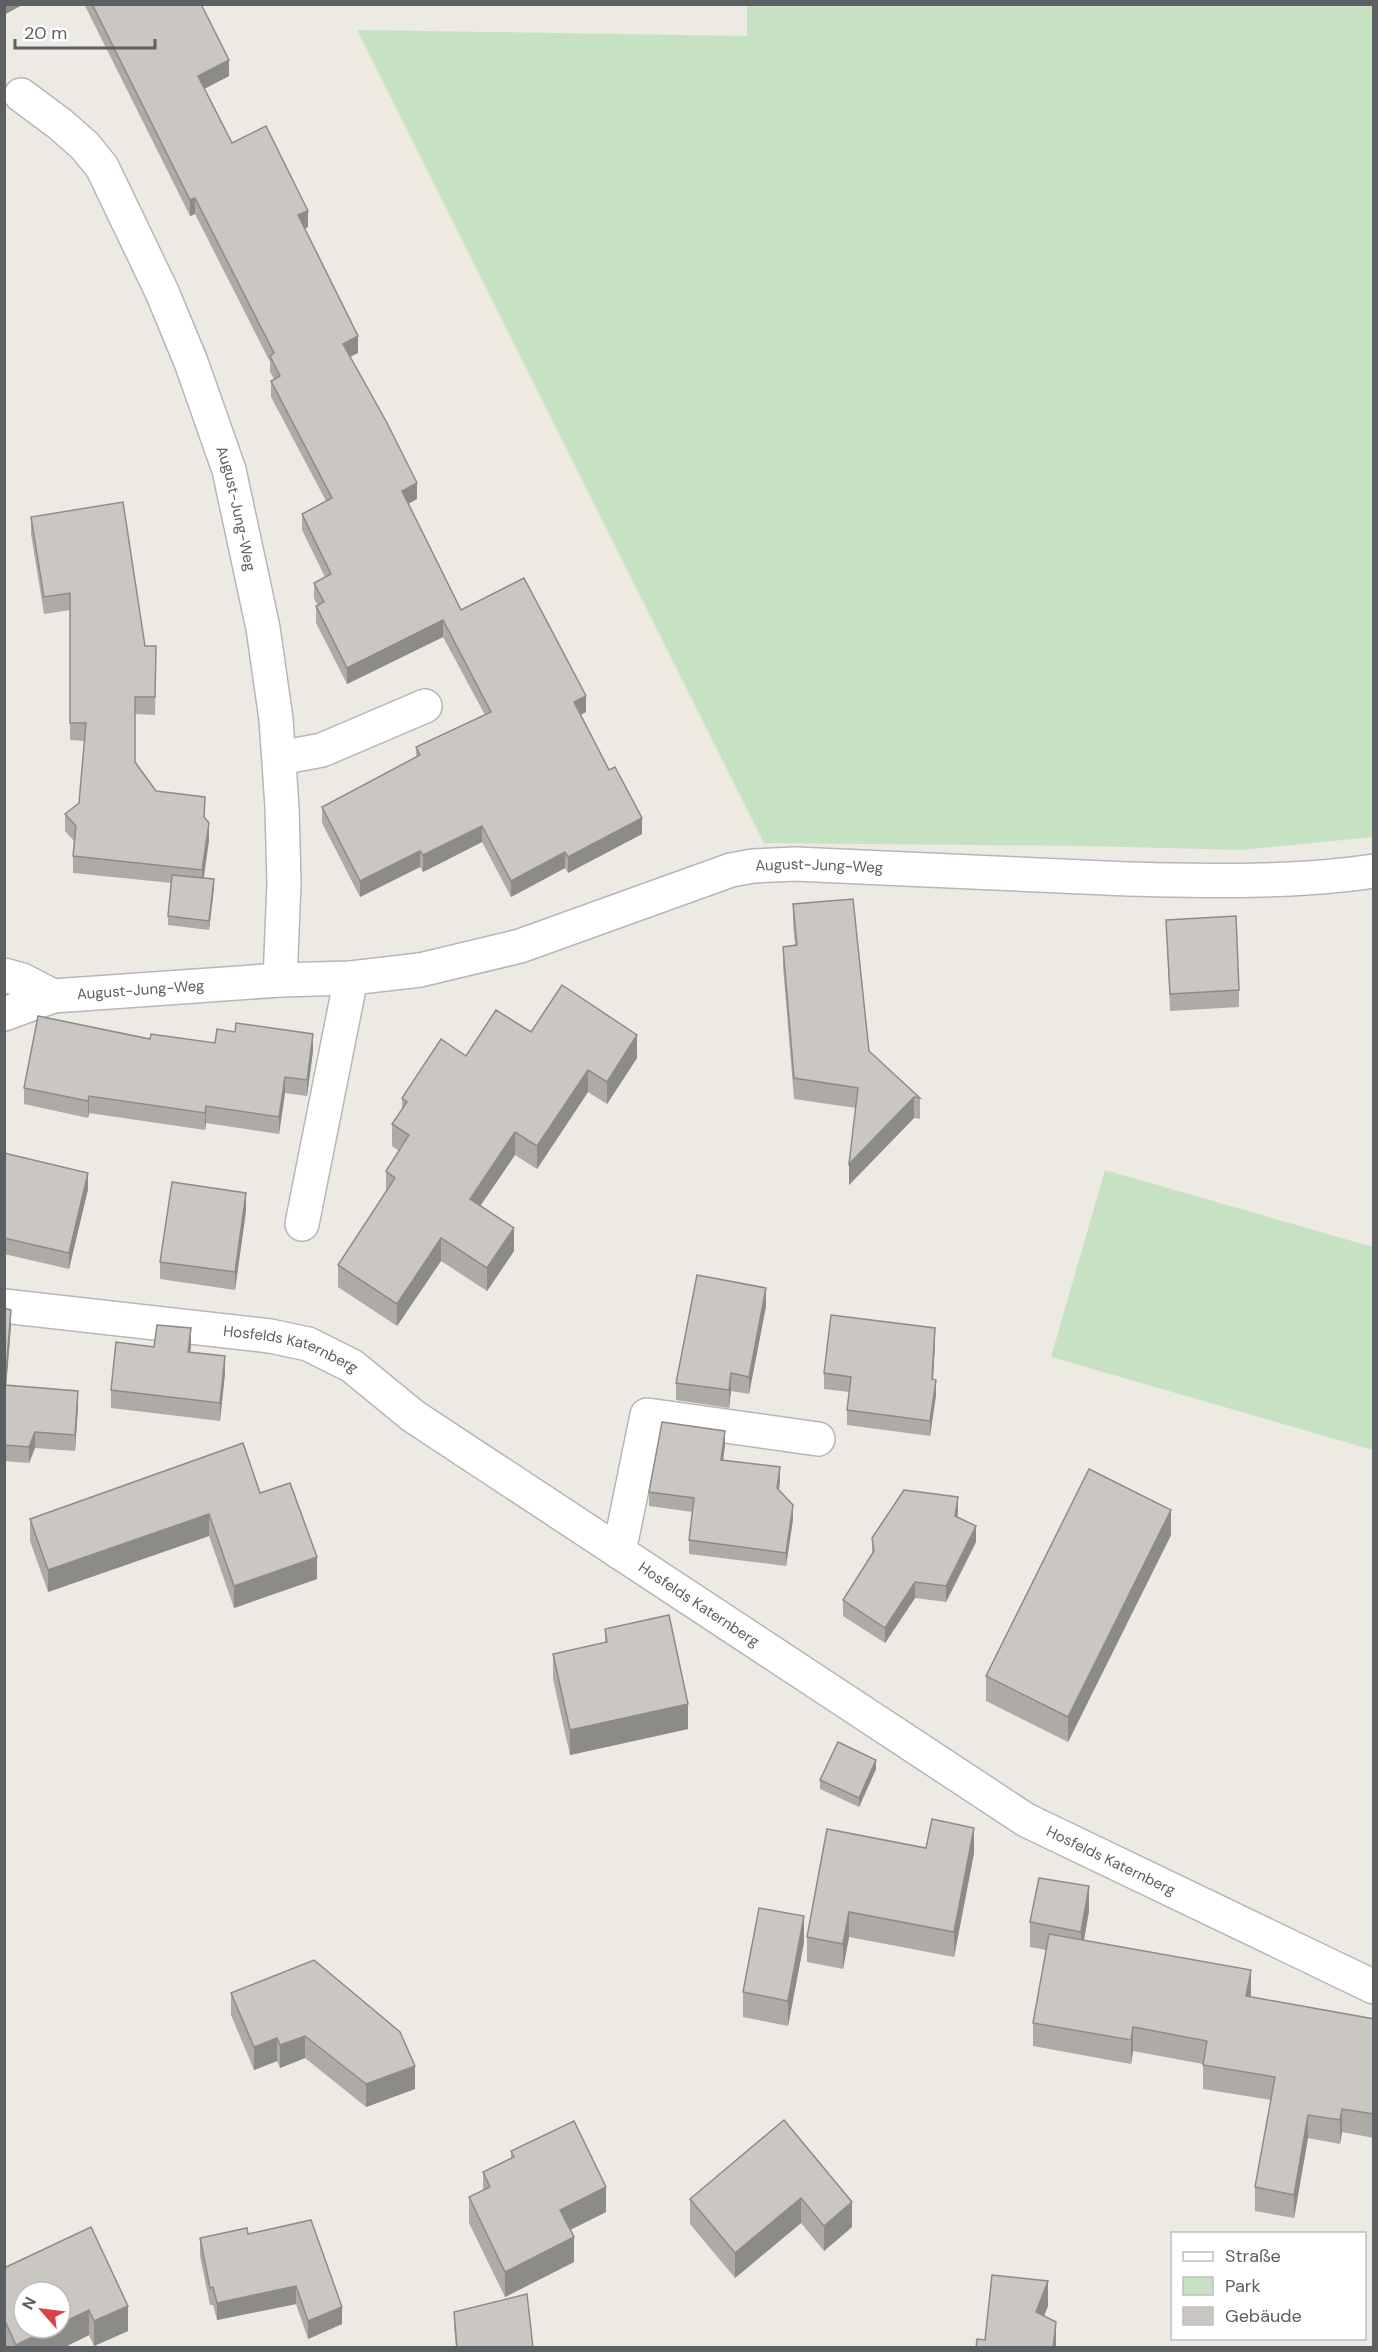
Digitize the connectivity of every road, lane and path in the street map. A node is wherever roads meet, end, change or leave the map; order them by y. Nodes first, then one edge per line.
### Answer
1 (21, 95) dead end
2 (425, 706) dead end
3 (280, 758) junction
4 (1374, 871) edge
5 (4, 975) edge
6 (351, 978) junction
7 (280, 980) junction
8 (53, 996) junction
9 (4, 1014) edge
10 (302, 1224) dead end
11 (4, 1306) edge
12 (818, 1439) dead end
13 (619, 1552) junction
14 (1374, 1987) edge

1 - 3 street, August-Jung-Weg
2 - 3 street
3 - 7 street, August-Jung-Weg
4 - 6 street, August-Jung-Weg
5 - 8 street
6 - 7 street, August-Jung-Weg
6 - 10 street
7 - 8 street, August-Jung-Weg
8 - 9 street, August-Jung-Weg
11 - 13 street, Hosfelds Katernberg
12 - 13 street
13 - 14 street, Hosfelds Katernberg

